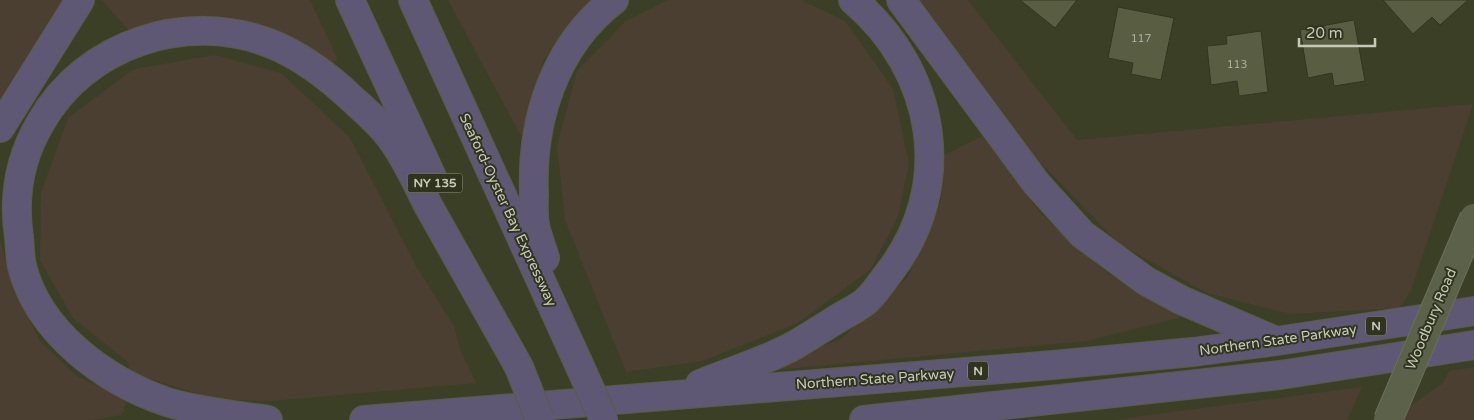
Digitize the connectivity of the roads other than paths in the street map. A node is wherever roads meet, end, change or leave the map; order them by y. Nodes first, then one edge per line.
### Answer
1 (80, 0) edge
2 (350, 0) edge
3 (412, 0) edge
4 (614, 0) edge
5 (853, 0) edge
6 (901, 0) edge
7 (0, 128) edge
8 (1474, 218) edge
9 (1474, 310) edge
10 (1278, 342) junction
11 (1474, 345) edge
12 (577, 360) junction
13 (518, 367) junction
14 (677, 394) junction
15 (268, 420) edge
16 (364, 420) edge
17 (540, 420) edge
18 (604, 420) edge
19 (864, 420) edge
20 (1388, 420) edge

1 - 7 highway
2 - 13 highway, NY 135
3 - 12 highway, Seaford-Oyster Bay Expressway
4 - 12 highway
5 - 14 highway
6 - 10 highway
8 - 20 main road, Woodbury Road, bridge
9 - 10 highway, Northern State Parkway / N
10 - 14 highway, Northern State Parkway / N
11 - 19 highway
12 - 18 highway, Seaford-Oyster Bay Expressway, bridge
13 - 15 highway
13 - 17 highway, NY 135, bridge
14 - 16 highway, Northern State Parkway / N

